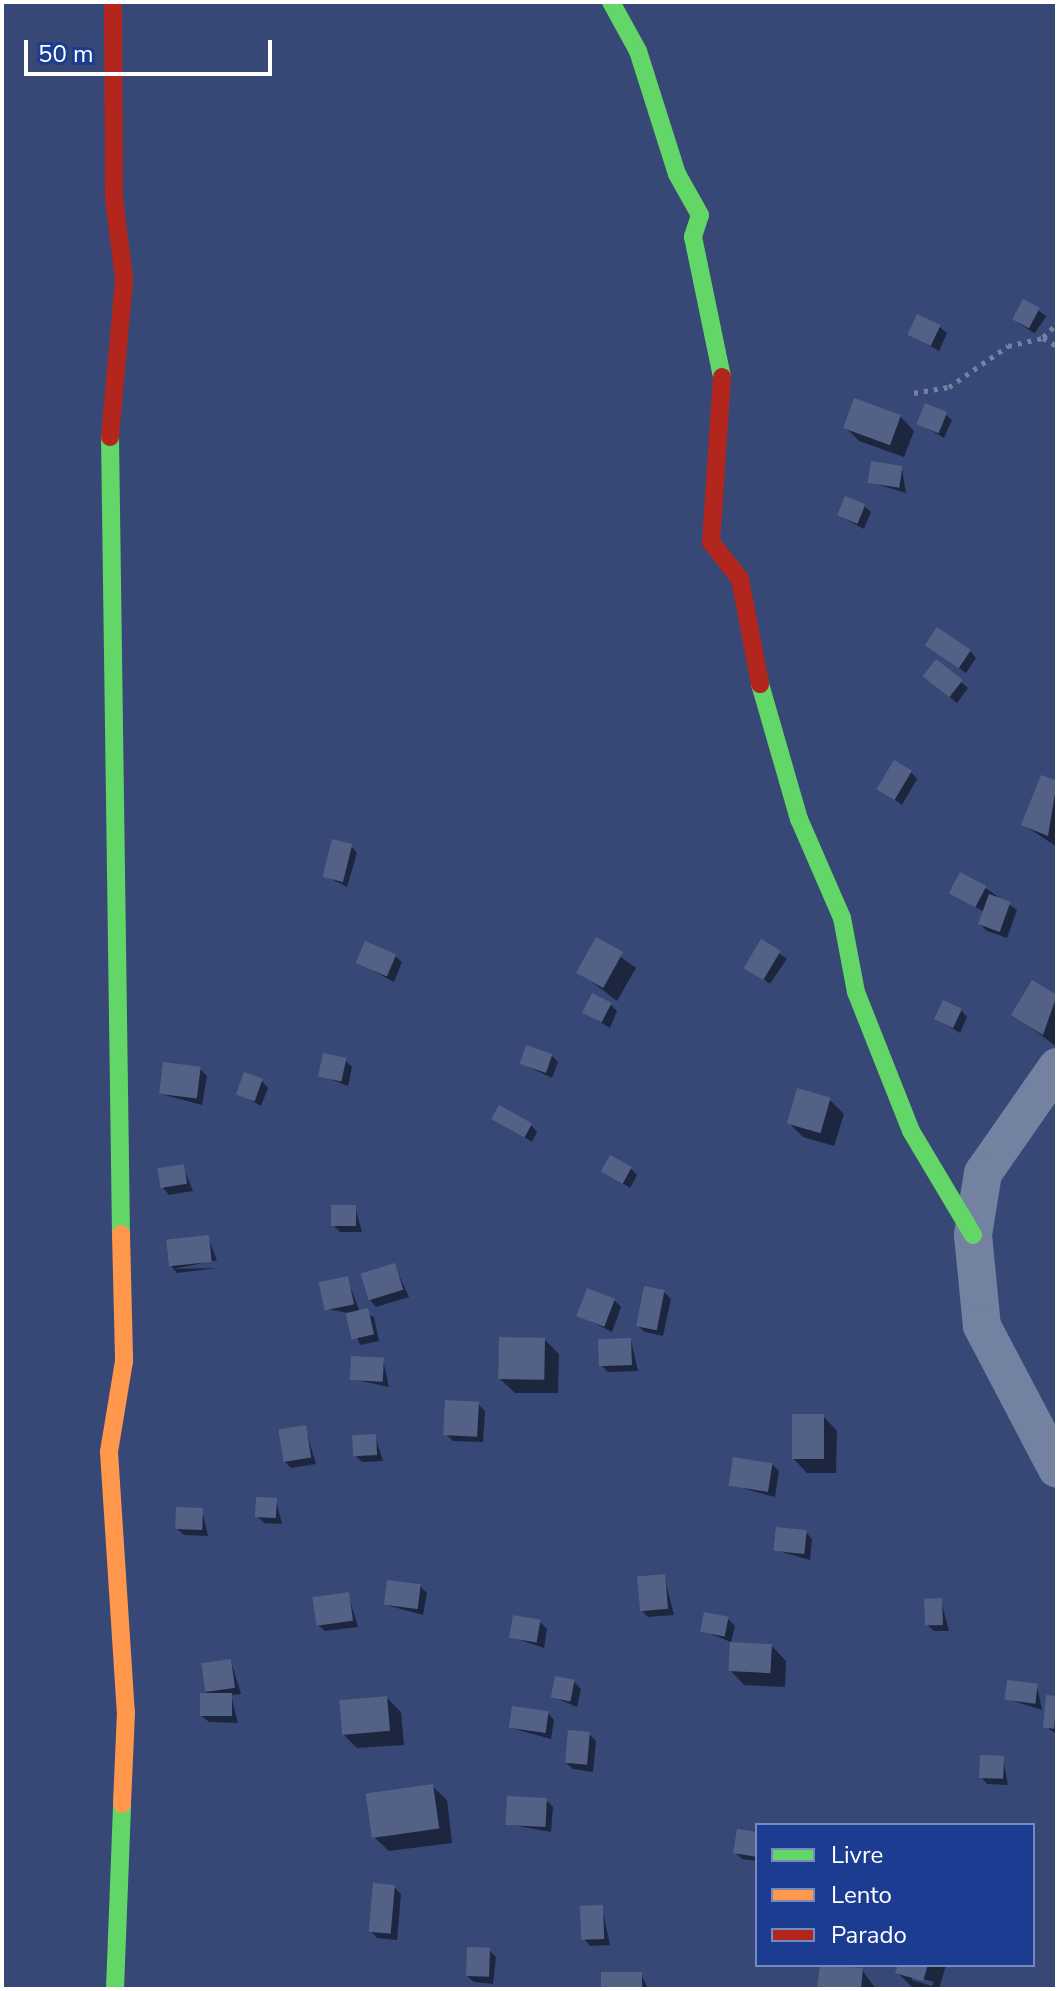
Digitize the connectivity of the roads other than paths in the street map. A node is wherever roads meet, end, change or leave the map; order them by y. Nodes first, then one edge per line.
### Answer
1 (113, 2) edge
2 (611, 2) edge
3 (1057, 1067) edge
4 (973, 1235) junction
5 (1057, 1469) edge
6 (115, 1989) edge

1 - 6 street
2 - 4 street
3 - 4 street
4 - 5 street

